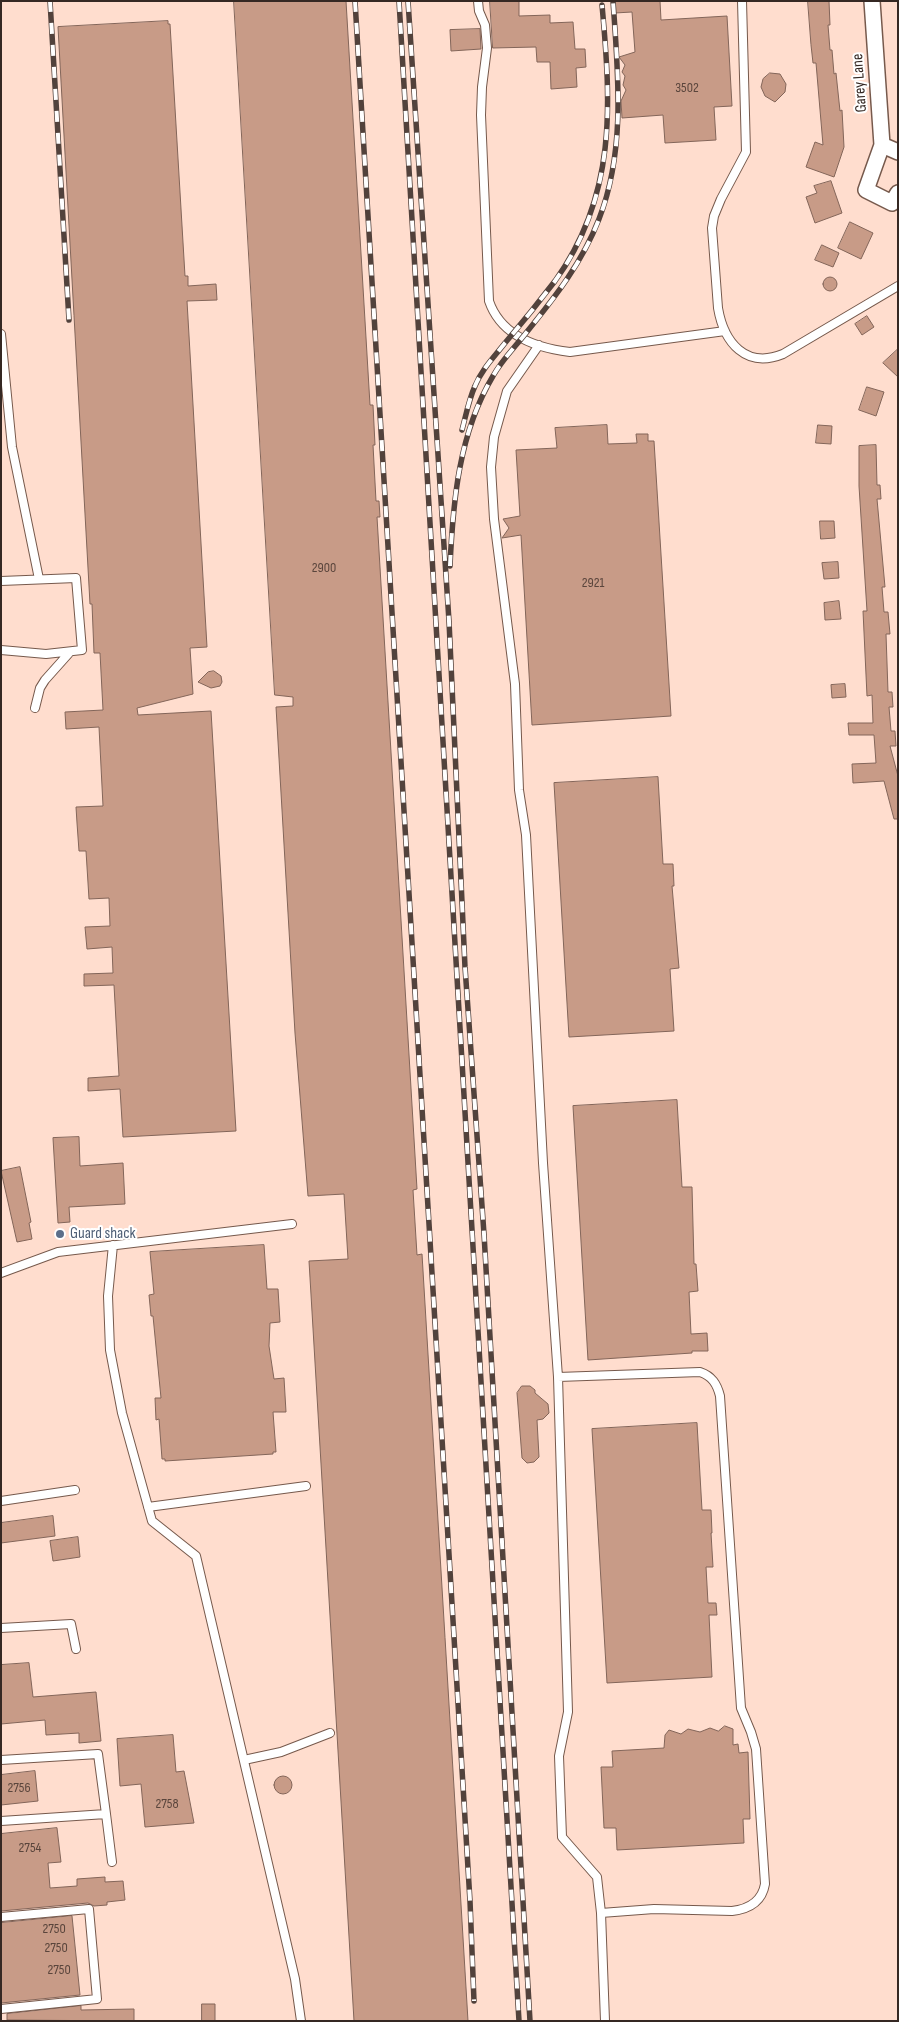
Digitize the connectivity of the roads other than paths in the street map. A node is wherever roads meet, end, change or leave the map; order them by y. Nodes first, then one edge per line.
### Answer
1 (478, 1) edge
2 (742, 1) edge
3 (872, 1) edge
4 (882, 145) junction
5 (898, 152) edge
6 (898, 193) edge
7 (898, 286) edge
8 (724, 331) junction
9 (1, 334) edge
10 (539, 346) junction
11 (39, 579) junction
12 (1, 581) edge
13 (1, 650) edge
14 (70, 652) junction
15 (35, 708) dead end
16 (292, 1224) dead end
17 (113, 1245) junction
18 (1, 1273) edge
19 (558, 1377) junction
20 (306, 1486) dead end
21 (75, 1490) dead end
22 (1, 1501) edge
23 (148, 1507) junction
24 (1, 1628) edge
25 (76, 1649) dead end
26 (330, 1733) dead end
27 (1, 1760) edge
28 (244, 1760) junction
29 (106, 1814) junction
30 (1, 1821) edge
31 (112, 1862) dead end
32 (601, 1913) junction
33 (1, 1917) edge
34 (1, 2008) edge
35 (301, 2021) edge
36 (605, 2021) edge

1 - 10 lane
2 - 8 lane
3 - 4 street, Garey Lane
4 - 5 street
4 - 6 street
7 - 8 lane
8 - 10 lane
9 - 11 lane
10 - 19 lane
11 - 12 lane
11 - 14 lane
13 - 14 lane
14 - 15 lane
16 - 17 lane
17 - 18 lane
17 - 23 lane
19 - 32 lane
19 - 32 lane
20 - 23 lane
21 - 22 lane
23 - 28 lane
24 - 25 lane
26 - 28 lane
27 - 29 lane
28 - 35 lane
29 - 30 lane
29 - 31 lane
32 - 36 lane
33 - 34 lane

